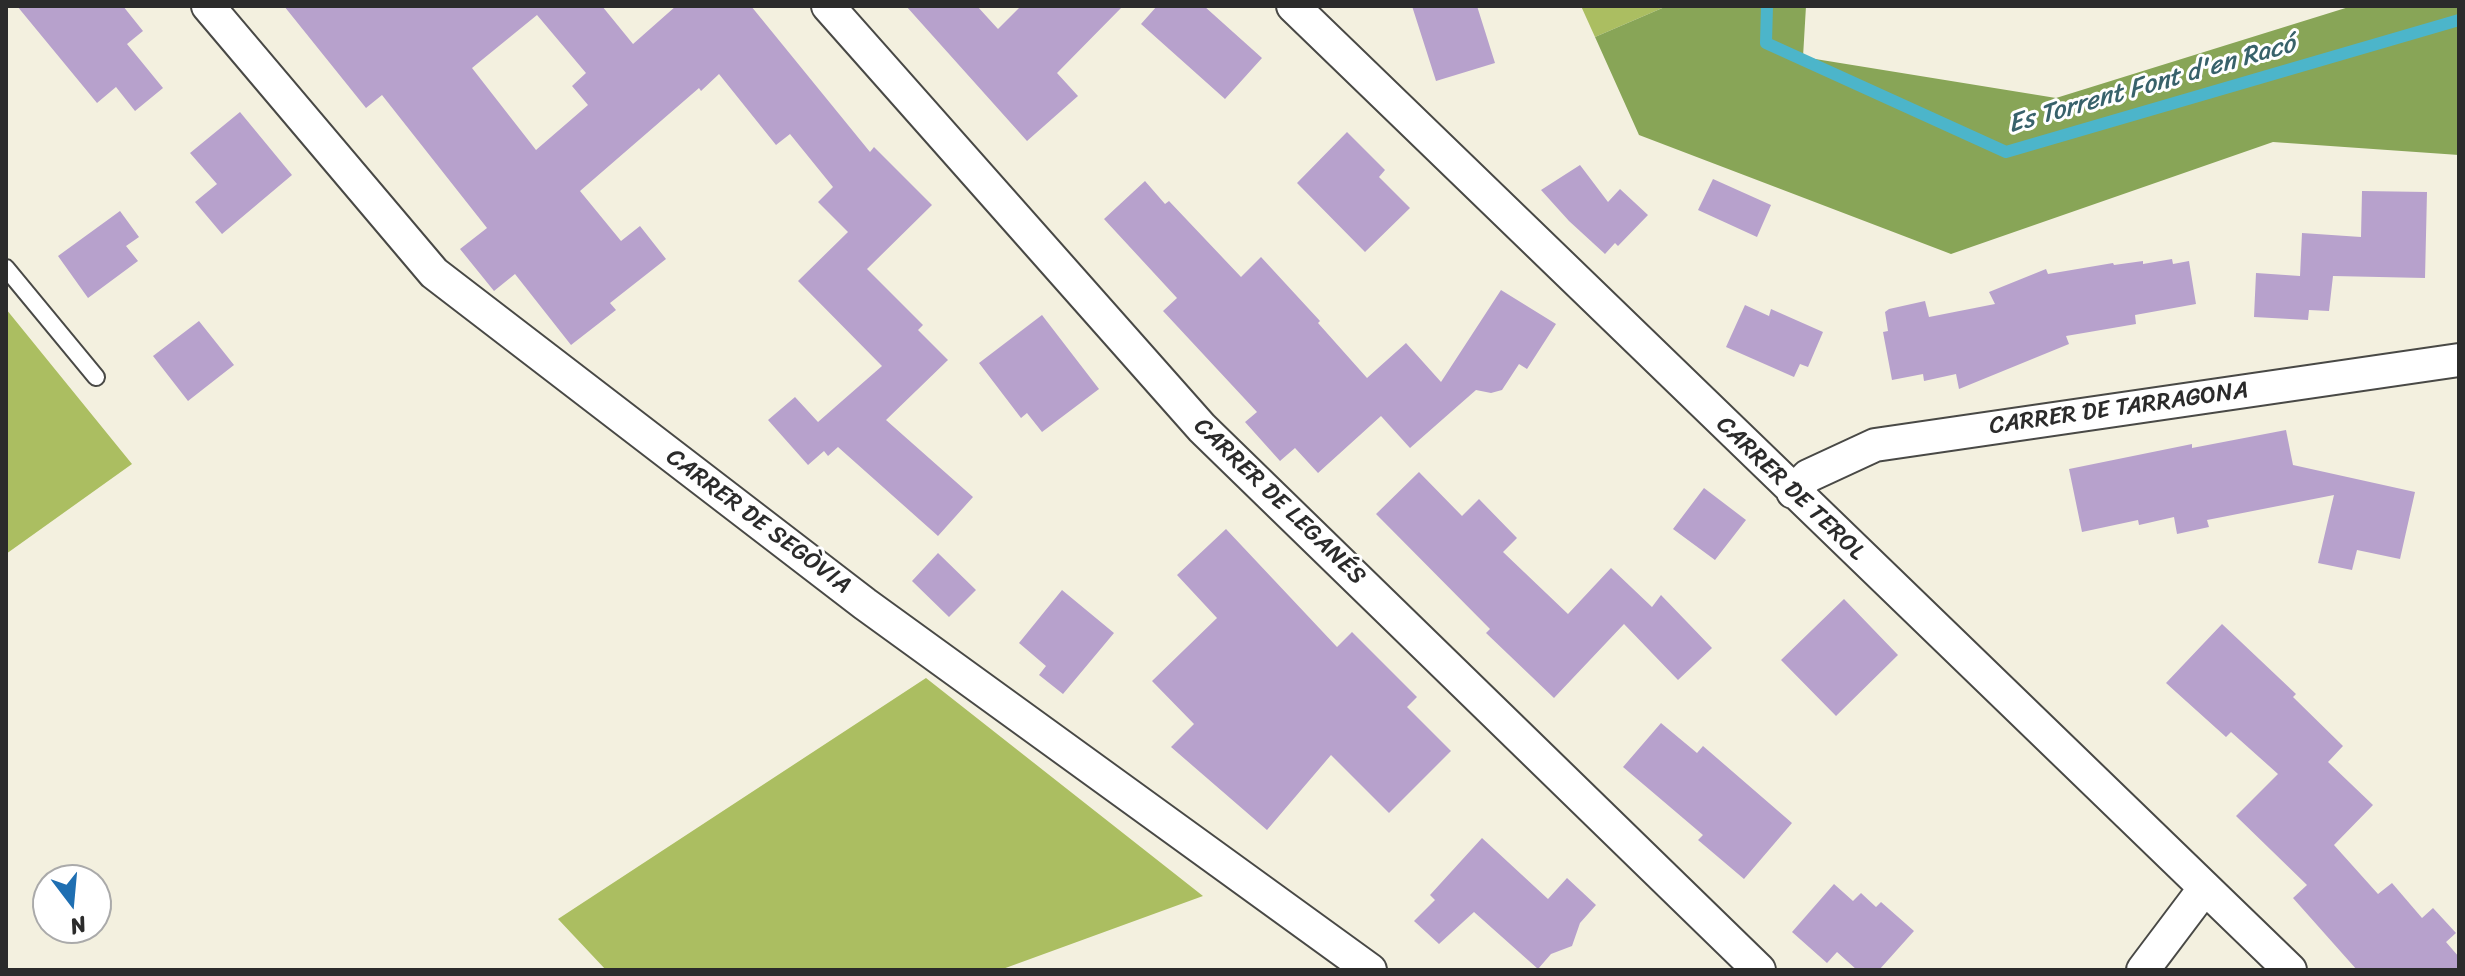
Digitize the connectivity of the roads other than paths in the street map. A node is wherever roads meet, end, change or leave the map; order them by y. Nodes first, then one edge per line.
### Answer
1 (208, 6) edge
2 (828, 6) edge
3 (1293, 6) edge
4 (6, 268) edge
5 (2459, 360) edge
6 (96, 377) dead end
7 (1793, 492) junction
8 (2204, 889) junction
9 (1752, 968) edge
10 (1370, 970) edge
11 (2143, 970) edge
12 (2290, 970) edge

1 - 10 street, CARRER DE SEGÒVIA
2 - 9 street, CARRER DE LEGANÉS
3 - 7 street, CARRER DE TEROL
4 - 6 lane
5 - 7 street, CARRER DE TARRAGONA
7 - 8 street, CARRER DE TEROL
8 - 11 street
8 - 12 street, CARRER DE TEROL

